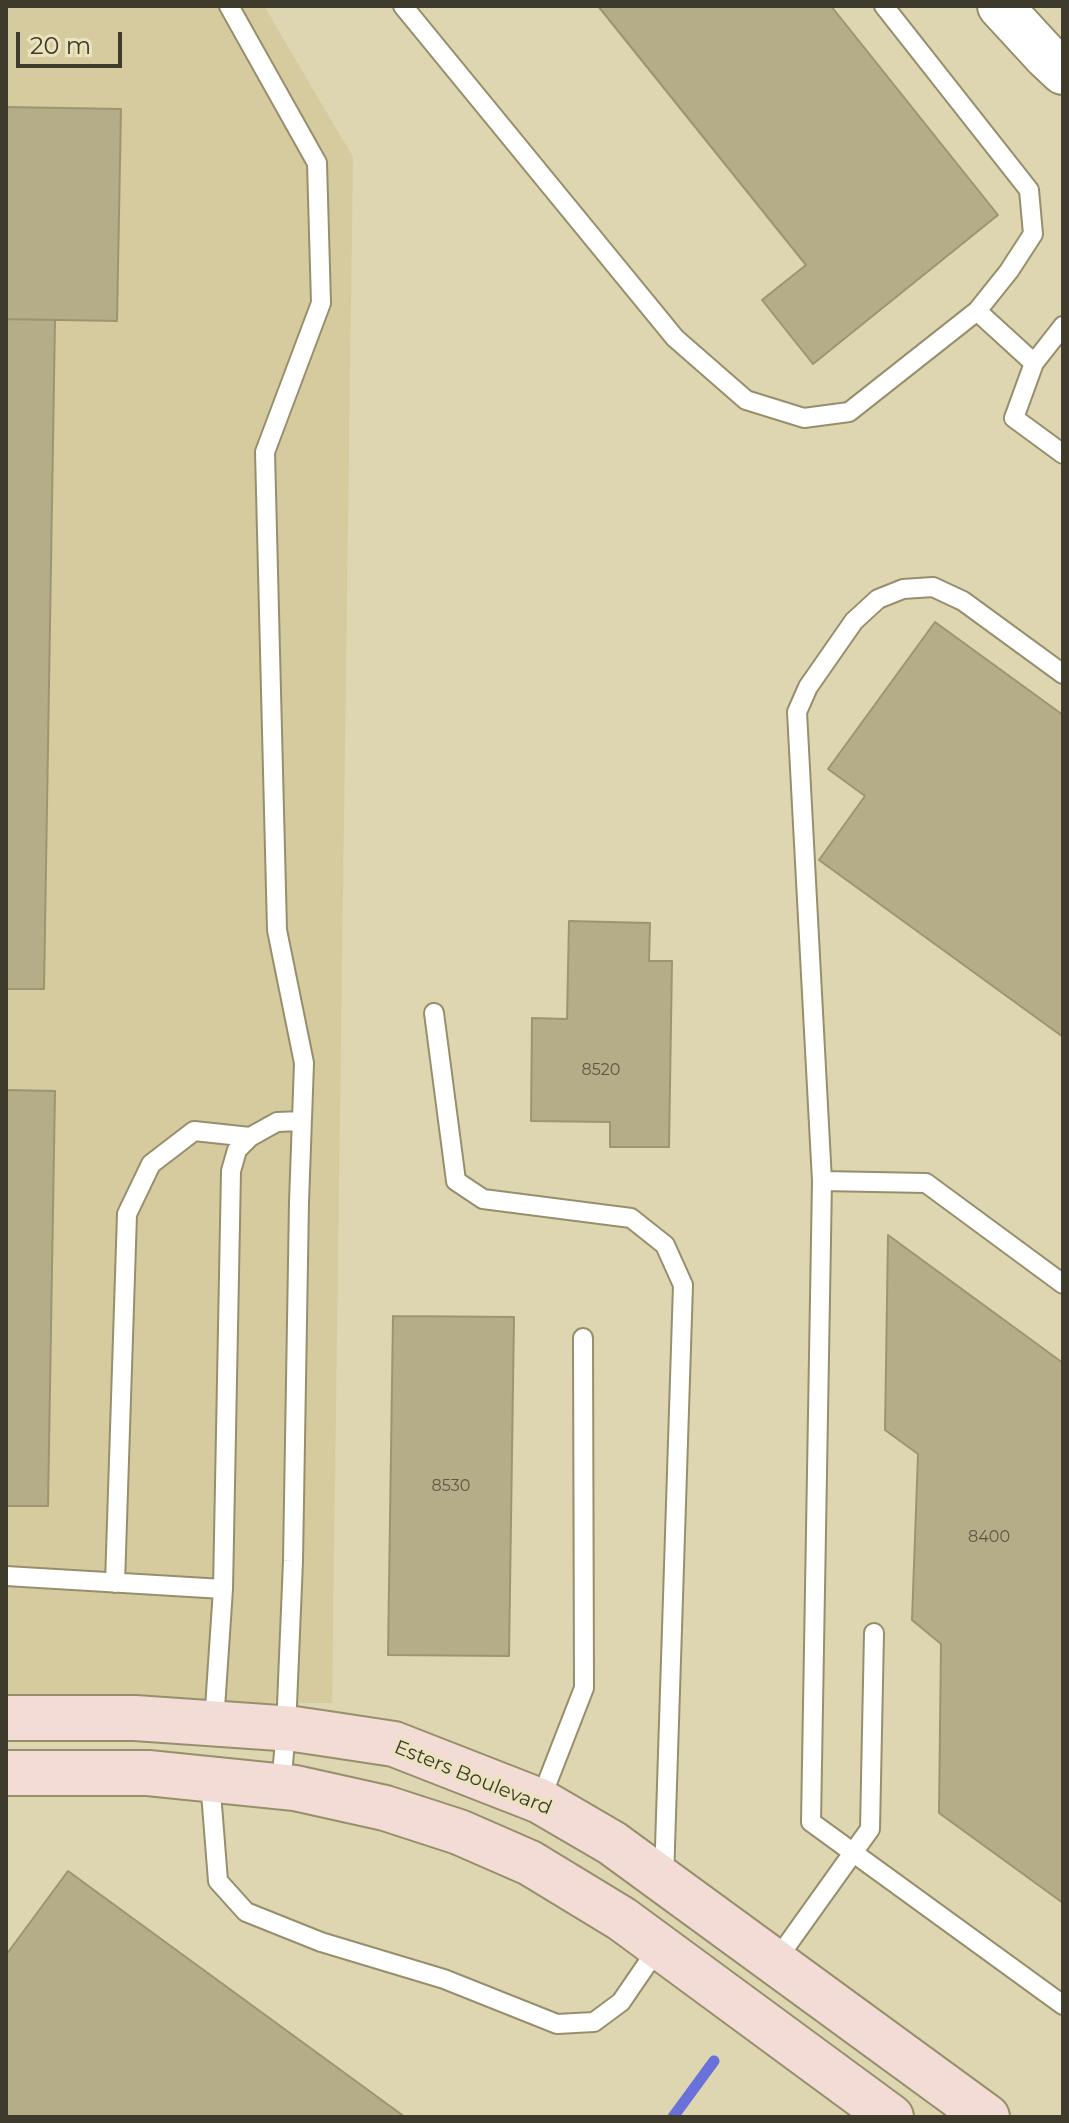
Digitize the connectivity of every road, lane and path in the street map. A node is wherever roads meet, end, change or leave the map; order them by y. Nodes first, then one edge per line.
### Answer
1 (229, 6) edge
2 (403, 6) edge
3 (884, 6) edge
4 (1000, 6) edge
5 (1063, 72) edge
6 (977, 311) junction
7 (1063, 326) edge
8 (1034, 363) junction
9 (1063, 454) edge
10 (1063, 674) edge
11 (434, 1013) dead end
12 (302, 1121) junction
13 (250, 1137) junction
14 (822, 1181) junction
15 (1063, 1284) edge
16 (583, 1338) dead end
17 (6, 1576) edge
18 (115, 1583) junction
19 (223, 1589) junction
20 (874, 1633) dead end
21 (6, 1718) edge
22 (214, 1723) junction
23 (286, 1729) junction
24 (6, 1773) edge
25 (210, 1779) junction
26 (281, 1787) junction
27 (540, 1801) junction
28 (852, 1852) junction
29 (664, 1881) junction
30 (660, 1945) junction
31 (775, 1962) junction
32 (1063, 2005) edge
33 (891, 2117) edge
34 (987, 2117) edge

1 - 12 lane
2 - 6 lane
3 - 6 lane
4 - 5 street
6 - 8 lane
7 - 8 lane
8 - 9 lane
10 - 14 lane
11 - 29 lane
12 - 13 lane
12 - 23 lane
13 - 18 lane
13 - 19 lane
14 - 15 lane
14 - 28 lane
16 - 27 lane
17 - 18 lane
18 - 19 lane
19 - 22 lane
20 - 28 lane
21 - 22 main road, Esters Boulevard
22 - 23 main road, Esters Boulevard
22 - 25 main road
23 - 26 lane
23 - 27 main road, Esters Boulevard
24 - 25 main road
25 - 26 main road
25 - 30 lane
26 - 30 main road
27 - 29 main road, Esters Boulevard
28 - 31 lane
28 - 32 lane
29 - 31 main road, Esters Boulevard
30 - 33 main road
31 - 34 main road, Esters Boulevard

